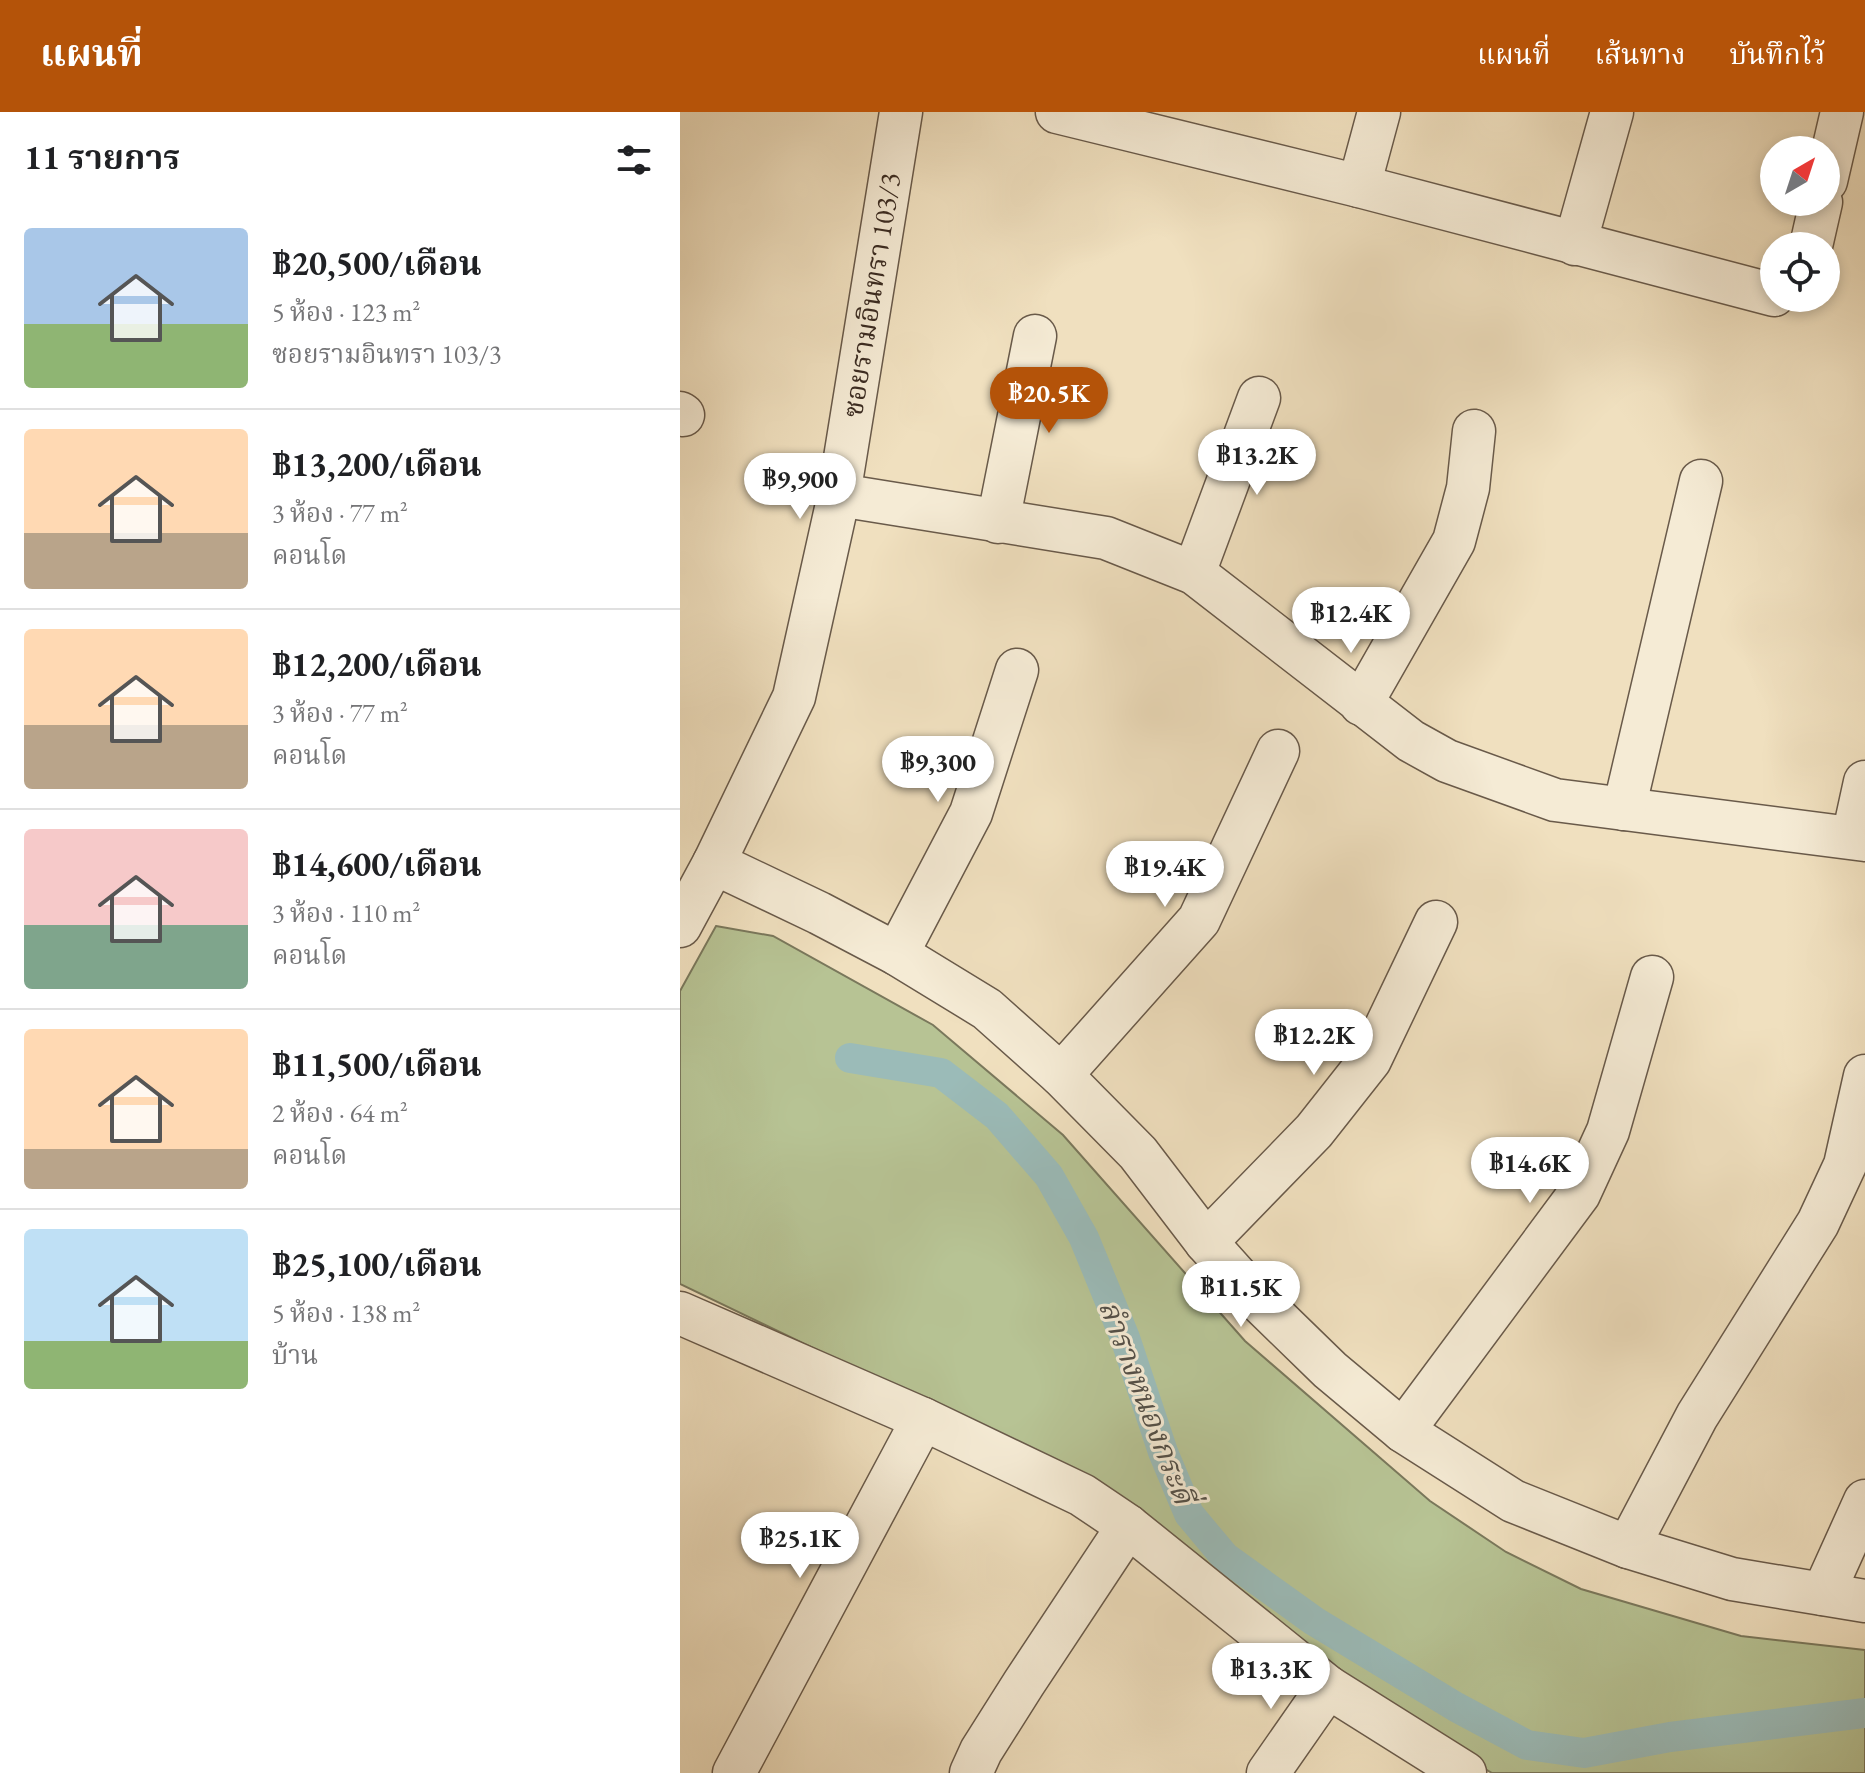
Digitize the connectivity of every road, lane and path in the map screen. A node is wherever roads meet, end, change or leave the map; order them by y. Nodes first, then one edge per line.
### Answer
1 (901, 112) edge
2 (1057, 112) edge
3 (1379, 112) edge
4 (1612, 112) edge
5 (1842, 112) edge
6 (1148, 123) edge
7 (1836, 136) edge
8 (1359, 186) junction
9 (1575, 244) junction
10 (1760, 291) edge
11 (1035, 336) dead end
12 (1259, 398) dead end
13 (1474, 431) dead end
14 (1701, 481) dead end
15 (839, 495) junction
16 (998, 522) junction
17 (1194, 573) junction
18 (1017, 670) dead end
19 (1361, 704) junction
20 (1278, 751) dead end
21 (1865, 782) edge
22 (1624, 809) junction
23 (1859, 838) edge
24 (714, 863) junction
25 (1436, 922) dead end
26 (680, 926) edge
27 (897, 954) junction
28 (1652, 977) dead end
29 (1061, 1075) junction
30 (1865, 1076) edge
31 (1206, 1242) junction
32 (680, 1313) edge
33 (923, 1419) junction
34 (1403, 1431) junction
35 (1865, 1501) edge
36 (1128, 1526) junction
37 (1628, 1547) junction
38 (1823, 1594) junction
39 (1865, 1601) edge
40 (1328, 1687) junction
41 (734, 1773) edge
42 (971, 1773) edge
43 (1268, 1773) edge
44 (1465, 1773) edge

1 - 15 street, ซอยรามอินทรา 103/3
2 - 6 street
3 - 8 street
4 - 9 street
5 - 7 street
6 - 8 street
8 - 9 street
9 - 10 street
11 - 16 street
12 - 17 street
13 - 19 street
14 - 22 street
15 - 16 street
15 - 24 street, ซอยรามอินทรา 103/3
16 - 17 street
17 - 19 street
18 - 27 street
19 - 22 street
20 - 29 street
21 - 23 street
22 - 23 street
24 - 26 street, ซอยรามอินทรา 103/3
24 - 27 street
25 - 31 street
27 - 29 street
28 - 34 street
29 - 31 street
30 - 37 street
31 - 34 street
32 - 33 street
33 - 36 street
33 - 41 street
34 - 37 street
35 - 38 street
36 - 40 street
36 - 42 street
37 - 38 street
38 - 39 street
40 - 43 street
40 - 44 street

